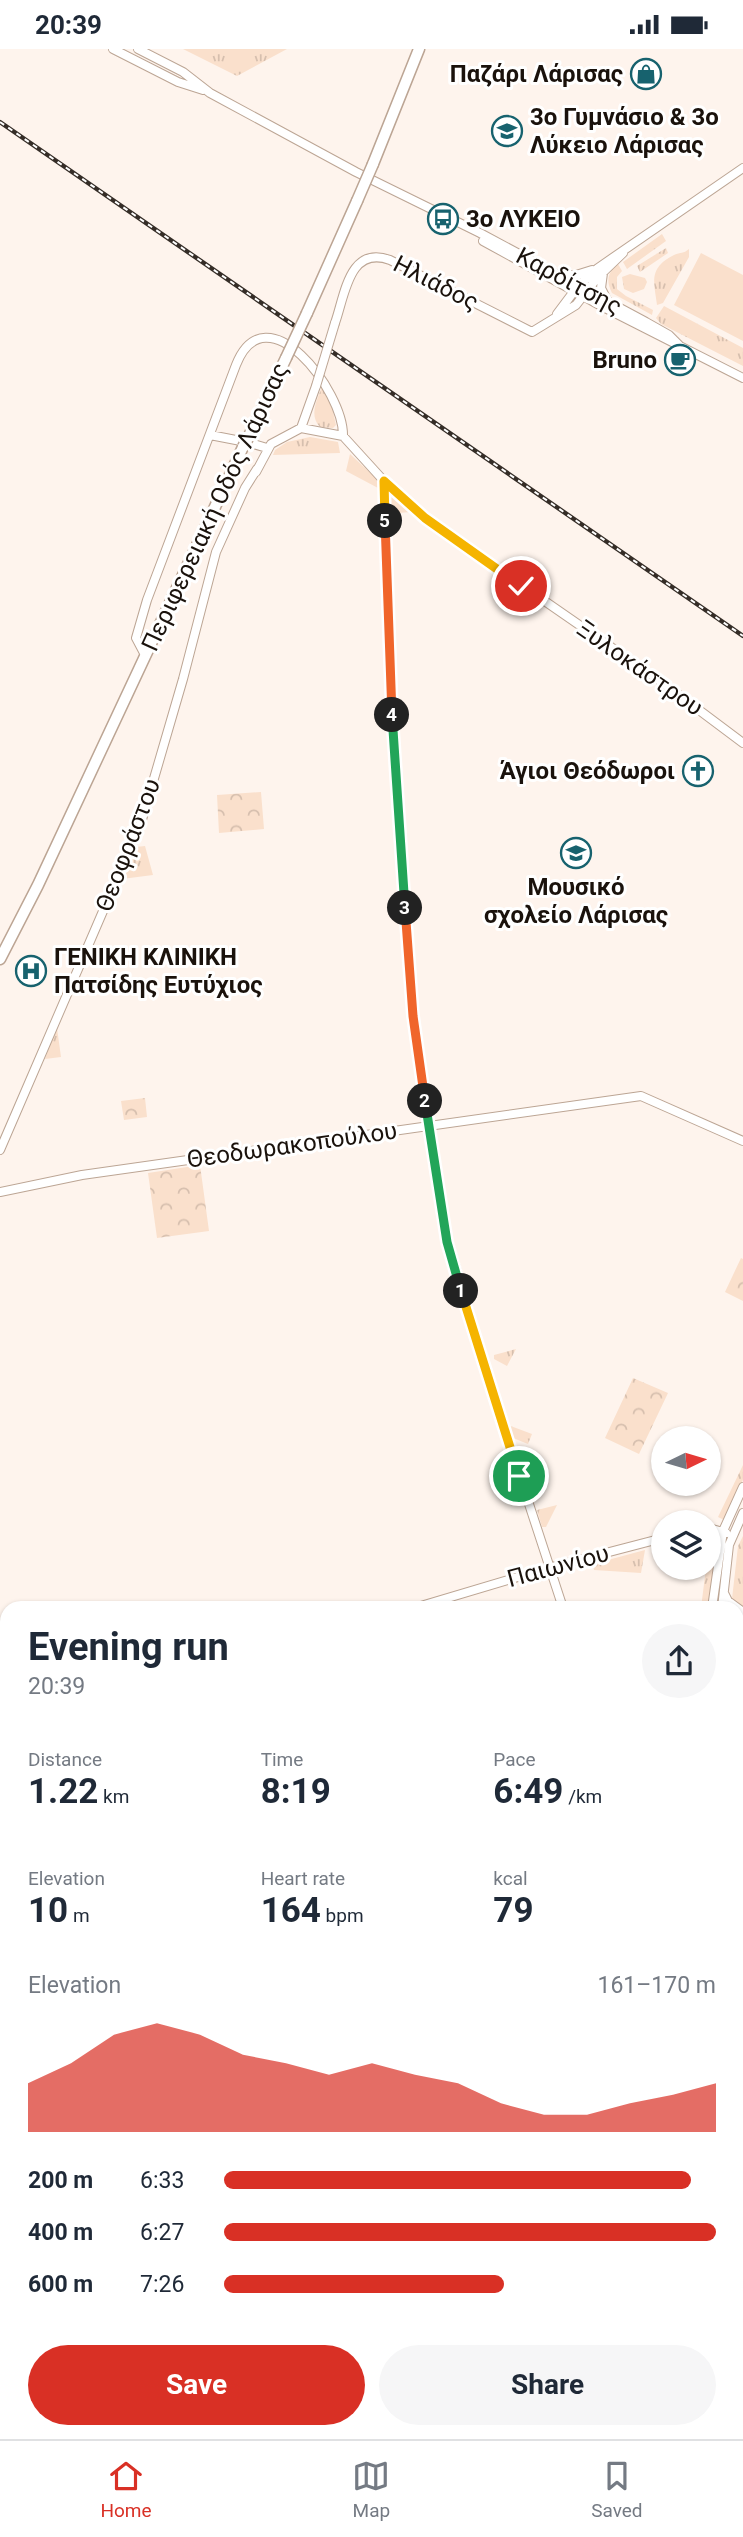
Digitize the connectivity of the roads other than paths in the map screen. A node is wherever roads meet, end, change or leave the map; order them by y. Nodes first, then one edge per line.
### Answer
1 (113, 49) edge
2 (138, 49) edge
3 (419, 49) edge
4 (211, 93) junction
5 (743, 168) edge
6 (457, 223) junction
7 (600, 270) junction
8 (557, 275) junction
9 (572, 290) junction
10 (585, 293) junction
11 (609, 303) junction
12 (555, 317) junction
13 (679, 345) junction
14 (743, 378) edge
15 (309, 406) junction
16 (301, 428) junction
17 (319, 432) junction
18 (210, 435) junction
19 (343, 436) junction
20 (246, 442) junction
21 (267, 448) junction
22 (384, 481) junction
23 (145, 655) junction
24 (743, 743) edge
25 (0, 959) edge
26 (429, 1126) junction
27 (743, 1141) edge
28 (0, 1150) edge
29 (0, 1192) edge
30 (743, 1487) edge
31 (743, 1513) edge
32 (723, 1531) junction
33 (732, 1535) junction
34 (651, 1541) edge
35 (548, 1568) junction
36 (723, 1593) junction
37 (437, 1601) edge
38 (560, 1601) edge
39 (713, 1601) edge
40 (722, 1601) edge
41 (727, 1601) edge

1 - 4 street
2 - 4 street
3 - 20 highway, Περιφερειακή Οδός Λάρισας, bridge
4 - 6 street, Καρδίτσης
5 - 7 street
6 - 8 street, Καρδίτσης
6 - 9 street, Καρδίτσης
7 - 8 street
7 - 9 street
7 - 10 street
7 - 11 street
8 - 9 street, Καρδίτσης
9 - 10 street, Καρδίτσης
9 - 12 street
10 - 11 street, Καρδίτσης
10 - 12 street
10 - 13 street, Καρδίτσης
11 - 13 street, Καρδίτσης
12 - 15 street, Ηλιάδος, bridge
13 - 14 street, Καρδίτσης
15 - 16 street
15 - 17 street
16 - 17 street
16 - 21 street
17 - 19 street
18 - 19 street
18 - 20 street
18 - 23 street
19 - 22 street, Ξυλοκάστρου
20 - 21 street
20 - 23 highway, Περιφερειακή Οδός Λάρισας
21 - 28 street, Θεοφράστου
22 - 24 street, Ξυλοκάστρου
22 - 26 street
23 - 25 highway, Περιφερειακή Οδός Λάρισας
26 - 27 street, Θεοδωρακοπούλου
26 - 29 street, Θεοδωρακοπούλου
26 - 35 street
30 - 32 street
31 - 33 street
32 - 33 street
32 - 39 street
33 - 36 street
34 - 35 street, Παιωνίου
35 - 37 street, Παιωνίου
35 - 38 street
36 - 40 street
36 - 41 street

